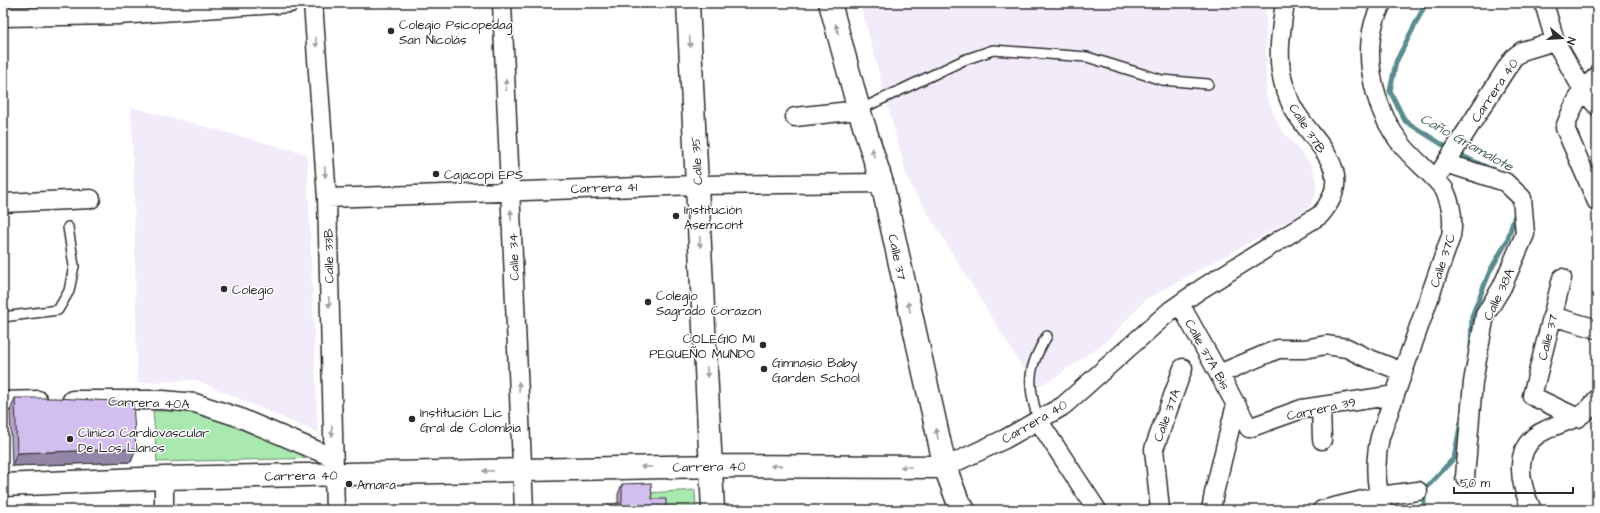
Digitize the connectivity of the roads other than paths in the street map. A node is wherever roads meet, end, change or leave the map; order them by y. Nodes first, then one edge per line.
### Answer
1 (290, 3) edge
2 (314, 3) edge
3 (502, 3) edge
4 (688, 3) edge
5 (830, 3) edge
6 (1285, 3) edge
7 (1382, 3) edge
8 (1544, 3) edge
9 (119, 9) edge
10 (3, 17) edge
11 (1555, 41) junction
12 (1597, 76) edge
13 (1208, 84) dead end
14 (1583, 90) junction
15 (1597, 105) edge
16 (859, 110) junction
17 (795, 117) dead end
18 (1448, 160) junction
19 (1436, 179) junction
20 (882, 183) junction
21 (697, 185) junction
22 (510, 190) junction
23 (91, 198) dead end
24 (327, 198) junction
25 (1597, 202) edge
26 (3, 203) edge
27 (1331, 203) joint
28 (68, 227) dead end
29 (1562, 278) dead end
30 (1180, 304) junction
31 (1552, 316) junction
32 (3, 317) edge
33 (1597, 329) edge
34 (1047, 336) dead end
35 (1183, 368) dead end
36 (1403, 372) junction
37 (1219, 374) junction
38 (1395, 395) junction
39 (1597, 399) edge
40 (3, 401) edge
41 (1236, 404) junction
42 (1321, 406) junction
43 (1578, 418) junction
44 (1038, 420) junction
45 (1249, 428) joint
46 (1322, 440) dead end
47 (333, 466) junction
48 (712, 466) junction
49 (945, 467) junction
50 (522, 470) junction
51 (1465, 477) dead end
52 (164, 478) junction
53 (3, 485) edge
54 (1418, 491) dead end
55 (1381, 503) edge
56 (164, 510) edge
57 (335, 510) edge
58 (524, 510) edge
59 (713, 510) edge
60 (964, 510) edge
61 (1098, 510) edge
62 (1160, 510) edge
63 (1211, 510) edge
64 (1322, 510) edge
65 (1532, 510) edge

1 - 9 street
2 -> 24 street, Calle 33B
22 -> 3 street, Calle 34
4 -> 21 street, Calle 35
16 -> 5 street, Calle 37
6 - 27 street, Calle 37B
7 - 19 street, Calle 37C
8 - 11 street
9 - 10 street
11 - 14 street
11 - 18 street, Carrera 40
12 - 14 street
13 - 16 lane
14 - 15 street
14 - 25 street
16 - 17 street
20 -> 16 street, Calle 37
18 - 19 street, Carrera 40
18 - 51 street, Calle 38A
19 - 36 street, Calle 37C
20 - 21 street, Carrera 41
49 -> 20 street, Calle 37
21 - 22 street, Carrera 41
21 -> 48 street, Calle 35
22 - 24 street, Carrera 41
50 -> 22 street, Calle 34
23 - 26 street
24 -> 47 street, Calle 33B
27 - 30 street, Carrera 40
28 - 32 lane
29 - 31 street, Calle 37
30 - 37 street, Calle 37A Bis
30 - 44 street, Carrera 40
31 - 33 street
31 - 43 street, Calle 37
34 - 44 lane
35 - 62 street, Calle 37A
36 - 37 street
36 - 38 street, Calle 37C
37 - 41 street, Calle 37A Bis
38 - 42 street, Carrera 39
38 - 55 street, Calle 37C
39 - 43 street
40 - 47 street, Carrera 40A
41 - 45 street, Calle 37A Bis
41 - 63 street, Calle 37A Bis
42 - 45 street, Carrera 39
42 - 46 street
43 - 65 street
44 - 49 street, Carrera 40
44 - 61 street
50 -> 47 street, Carrera 40
47 - 52 street, Carrera 40
47 - 57 street, Calle 33B
49 -> 48 street, Carrera 40
48 -> 50 street, Carrera 40
48 - 59 street, Calle 35
49 - 60 street, Calle 37
50 - 58 street, Calle 34
52 - 53 street, Carrera 40
52 - 56 street
54 - 55 street
55 - 64 street

